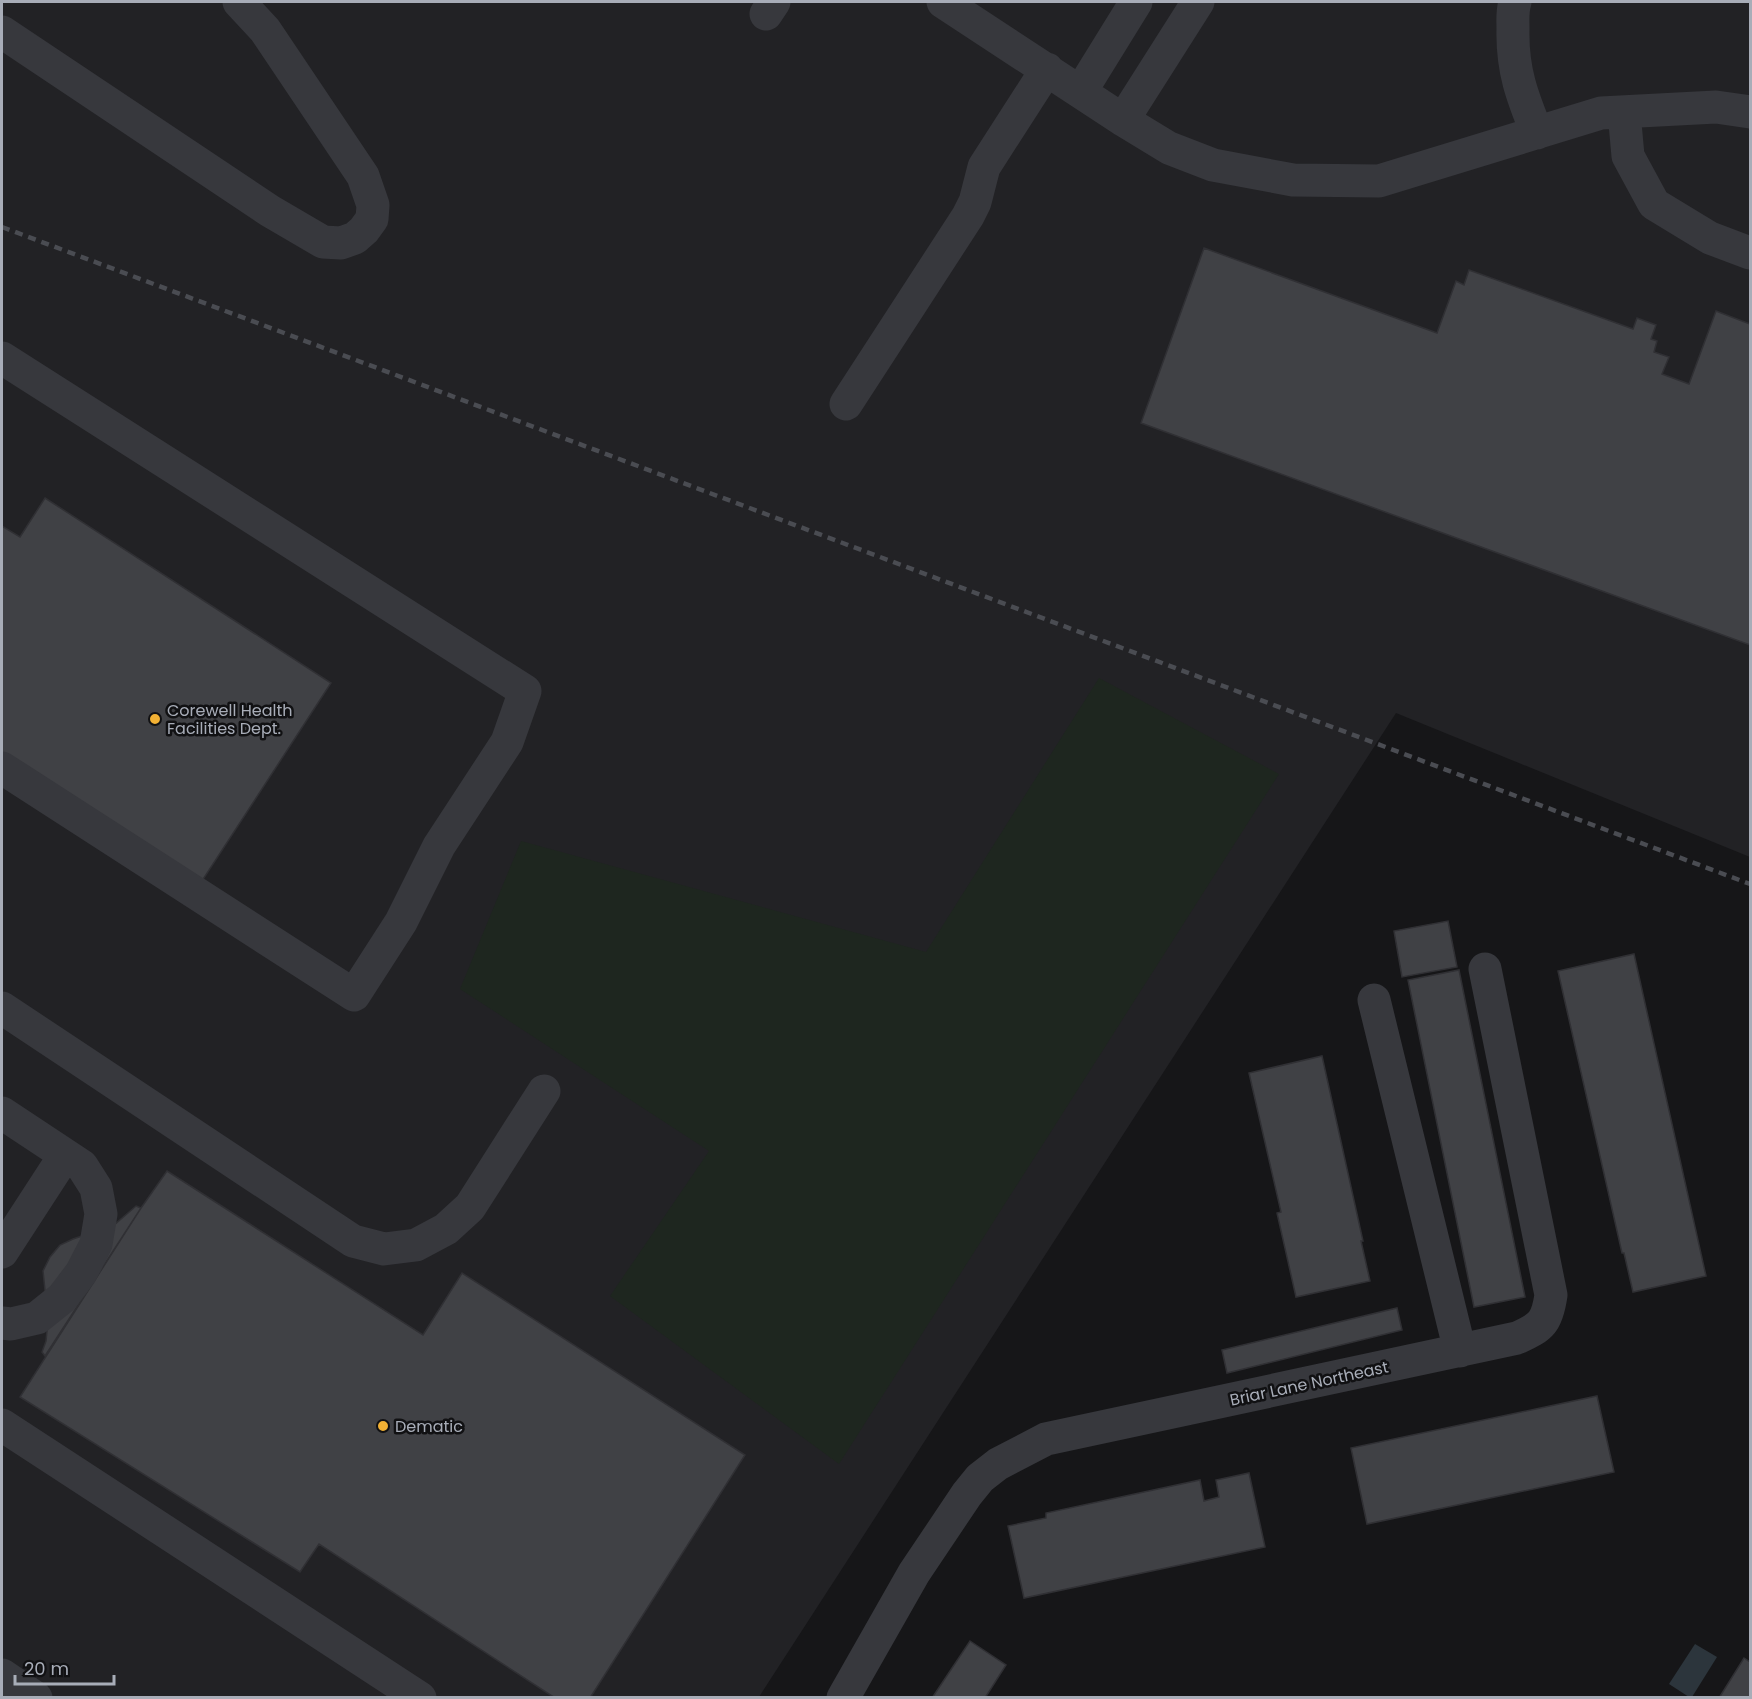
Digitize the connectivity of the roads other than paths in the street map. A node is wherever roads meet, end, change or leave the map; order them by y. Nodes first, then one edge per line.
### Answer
1 (239, 2) edge
2 (943, 2) edge
3 (1136, 2) edge
4 (1198, 2) edge
5 (1515, 2) edge
6 (2, 32) edge
7 (1047, 69) junction
8 (1081, 91) junction
9 (1624, 112) junction
10 (1750, 112) edge
11 (1123, 120) junction
12 (1537, 133) junction
13 (1750, 253) edge
14 (2, 358) edge
15 (846, 404) dead end
16 (2, 768) edge
17 (1485, 969) dead end
18 (1374, 1000) dead end
19 (2, 1008) edge
20 (544, 1091) dead end
21 (2, 1113) edge
22 (65, 1155) junction
23 (2, 1252) edge
24 (2, 1323) edge
25 (1460, 1350) junction
26 (2, 1425) edge
27 (2, 1675) edge
28 (36, 1698) edge
29 (420, 1698) edge
30 (843, 1698) edge

1 - 6 street
2 - 7 street
3 - 8 street
4 - 11 street
5 - 12 street
7 - 8 street
7 - 15 street
8 - 11 street
9 - 10 street
9 - 12 street
9 - 13 street
11 - 12 street
14 - 16 street
17 - 25 street, Briar Lane Northeast
18 - 25 street
19 - 20 street
21 - 22 street
22 - 23 street
22 - 24 street
25 - 30 street, Briar Lane Northeast
26 - 29 street
27 - 28 street

